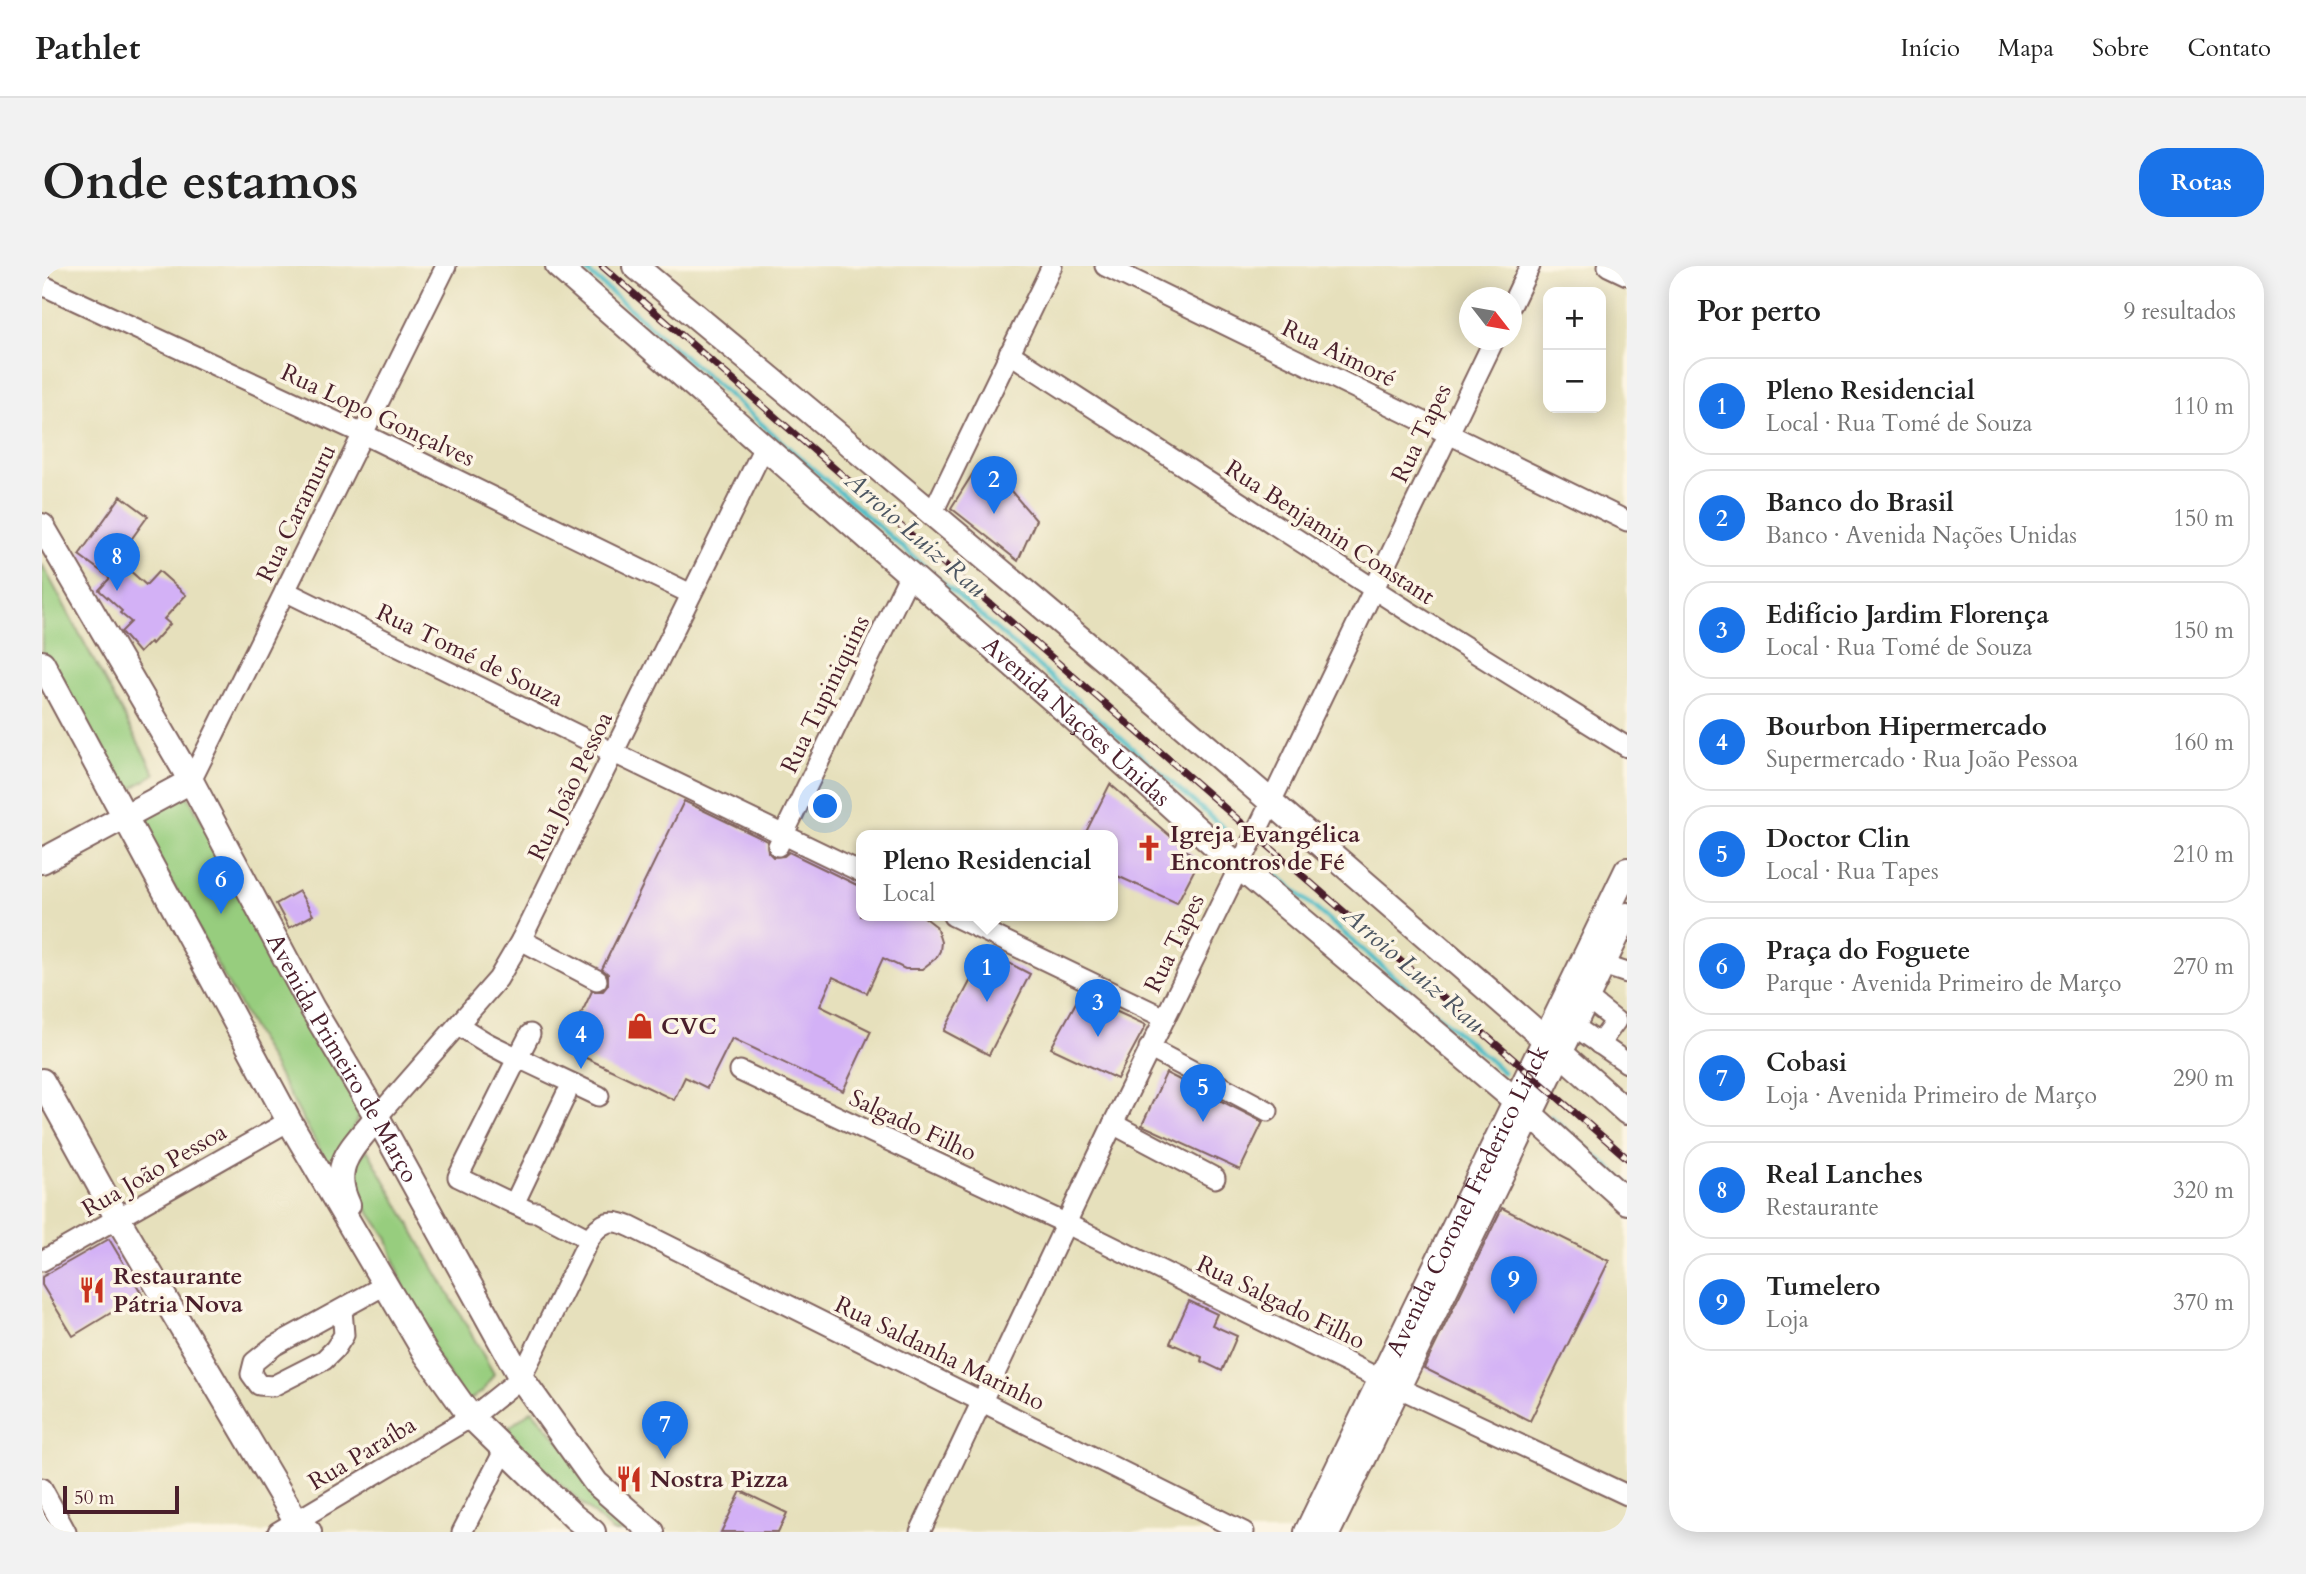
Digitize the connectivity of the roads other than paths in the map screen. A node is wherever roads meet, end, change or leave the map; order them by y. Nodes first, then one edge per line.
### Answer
1 (446, 266) edge
2 (558, 266) edge
3 (635, 266) edge
4 (1052, 266) edge
5 (1105, 266) edge
6 (1530, 266) edge
7 (1608, 266) edge
8 (1627, 275) edge
9 (42, 285) edge
10 (1520, 287) edge
11 (1489, 350) edge
12 (1009, 353) junction
13 (363, 433) junction
14 (1448, 434) junction
15 (764, 447) junction
16 (933, 512) junction
17 (1627, 521) edge
18 (42, 526) edge
19 (910, 574) junction
20 (1373, 589) junction
21 (285, 591) junction
22 (691, 594) junction
23 (42, 663) edge
24 (1627, 747) edge
25 (614, 754) junction
26 (191, 781) junction
27 (1272, 802) junction
28 (124, 817) junction
29 (781, 840) junction
30 (42, 861) edge
31 (1238, 866) junction
32 (856, 870) edge
33 (1627, 870) edge
34 (1627, 915) edge
35 (963, 921) edge
36 (521, 940) junction
37 (1603, 965) junction
38 (1627, 974) edge
39 (597, 980) dead end
40 (1587, 998) junction
41 (1165, 1018) junction
42 (457, 1025) junction
43 (1574, 1026) junction
44 (530, 1034) dead end
45 (1599, 1044) junction
46 (1553, 1046) junction
47 (1149, 1048) junction
48 (517, 1059) junction
49 (1627, 1063) edge
50 (740, 1071) dead end
51 (42, 1081) edge
52 (566, 1095) dead end
53 (600, 1096) dead end
54 (1522, 1107) junction
55 (1268, 1111) dead end
56 (1627, 1112) edge
57 (377, 1117) junction
58 (289, 1121) junction
59 (1113, 1124) junction
60 (1215, 1178) dead end
61 (1627, 1202) edge
62 (523, 1208) junction
63 (118, 1219) junction
64 (1065, 1223) junction
65 (589, 1239) junction
66 (42, 1261) edge
67 (383, 1283) junction
68 (1435, 1288) junction
69 (342, 1309) junction
70 (521, 1378) junction
71 (1389, 1384) junction
72 (983, 1401) junction
73 (470, 1416) junction
74 (505, 1449) junction
75 (42, 1488) edge
76 (1627, 1495) edge
77 (295, 1529) edge
78 (66, 1532) edge
79 (462, 1532) edge
80 (593, 1532) edge
81 (652, 1532) edge
82 (920, 1532) edge
83 (1244, 1532) edge
84 (1307, 1532) edge
85 (1328, 1532) edge

1 - 13 street, Rua Caramuru
2 - 15 main road, Avenida Nações Unidas
3 - 16 main road
4 - 12 street
5 - 14 street, Rua Aimoré
6 - 10 street
7 - 8 street
9 - 13 street, Rua Lopo Gonçalves
11 - 14 street, Rua Tapes
12 - 16 street
12 - 20 street, Rua Benjamin Constant
13 - 21 street, Rua Caramuru
13 - 22 street, Rua Lopo Gonçalves
14 - 17 street, Rua Aimoré
14 - 20 street, Rua Tapes
15 - 19 main road, Avenida Nações Unidas
15 - 22 street, Rua João Pessoa
16 - 27 main road
18 - 26 main road, Avenida Primeiro de Março
19 - 29 street, Rua Tupiniquins
19 - 31 main road, Avenida Nações Unidas
20 - 24 street, Rua Benjamin Constant
20 - 27 street, Rua Tapes
21 - 25 street, Rua Tomé de Souza
21 - 26 street, Rua Caramuru
22 - 25 street, Rua João Pessoa
23 - 28 main road
25 - 29 street, Rua Tomé de Souza
25 - 36 street, Rua João Pessoa
26 - 28 main road
26 - 57 main road, Avenida Primeiro de Março
27 - 31 street, Rua Tapes
27 - 46 main road
28 - 30 main road
28 - 58 main road
29 - 32 street, Rua Tomé de Souza
31 - 41 street, Rua Tapes
31 - 54 main road, Avenida Nações Unidas
33 - 46 main road, Avenida Coronel Frederico Linck
34 - 37 main road, Avenida Coronel Frederico Linck
35 - 41 street
36 - 39 street
36 - 42 street, Rua João Pessoa
37 - 38 street
37 - 40 main road, Avenida Coronel Frederico Linck
40 - 43 main road, Avenida Coronel Frederico Linck
40 - 45 street
41 - 47 street, Rua Tapes
42 - 48 street
42 - 57 street, Rua João Pessoa
43 - 45 street
43 - 46 main road, Avenida Coronel Frederico Linck
44 - 48 street
45 - 49 street
46 - 54 main road, Avenida Coronel Frederico Linck
46 - 56 main road
47 - 55 street
47 - 59 street, Rua Tapes
48 - 53 street
48 - 62 street
50 - 64 street, Salgado Filho
51 - 63 main road
52 - 62 street
54 - 61 main road, Avenida Nações Unidas
54 - 68 main road, Avenida Coronel Frederico Linck
54 - 68 main road, Avenida Coronel Frederico Linck
57 - 67 main road
57 - 70 main road, Avenida Primeiro de Março
58 - 63 street, Rua João Pessoa
58 - 67 main road
59 - 60 street
59 - 64 street, Rua Tapes
62 - 65 street
63 - 66 street, Rua João Pessoa
63 - 77 main road
64 - 71 street, Rua Salgado Filho
64 - 72 street, Rua Tapes
65 - 70 street
65 - 72 street, Rua Saldanha Marinho
67 - 69 street
67 - 73 main road
68 - 71 main road, Avenida Coronel Frederico Linck
69 - 69 street
70 - 73 street, Rua Paraíba
70 - 81 main road, Avenida Primeiro de Março
71 - 76 street, Rua Salgado Filho
71 - 84 main road, Avenida Coronel Frederico Linck
71 - 85 main road, Avenida Coronel Frederico Linck
72 - 82 street, Rua Tapes
72 - 83 street, Rua Saldanha Marinho
73 - 74 main road
73 - 77 street, Rua Paraíba
74 - 79 street
74 - 80 main road
75 - 78 street

